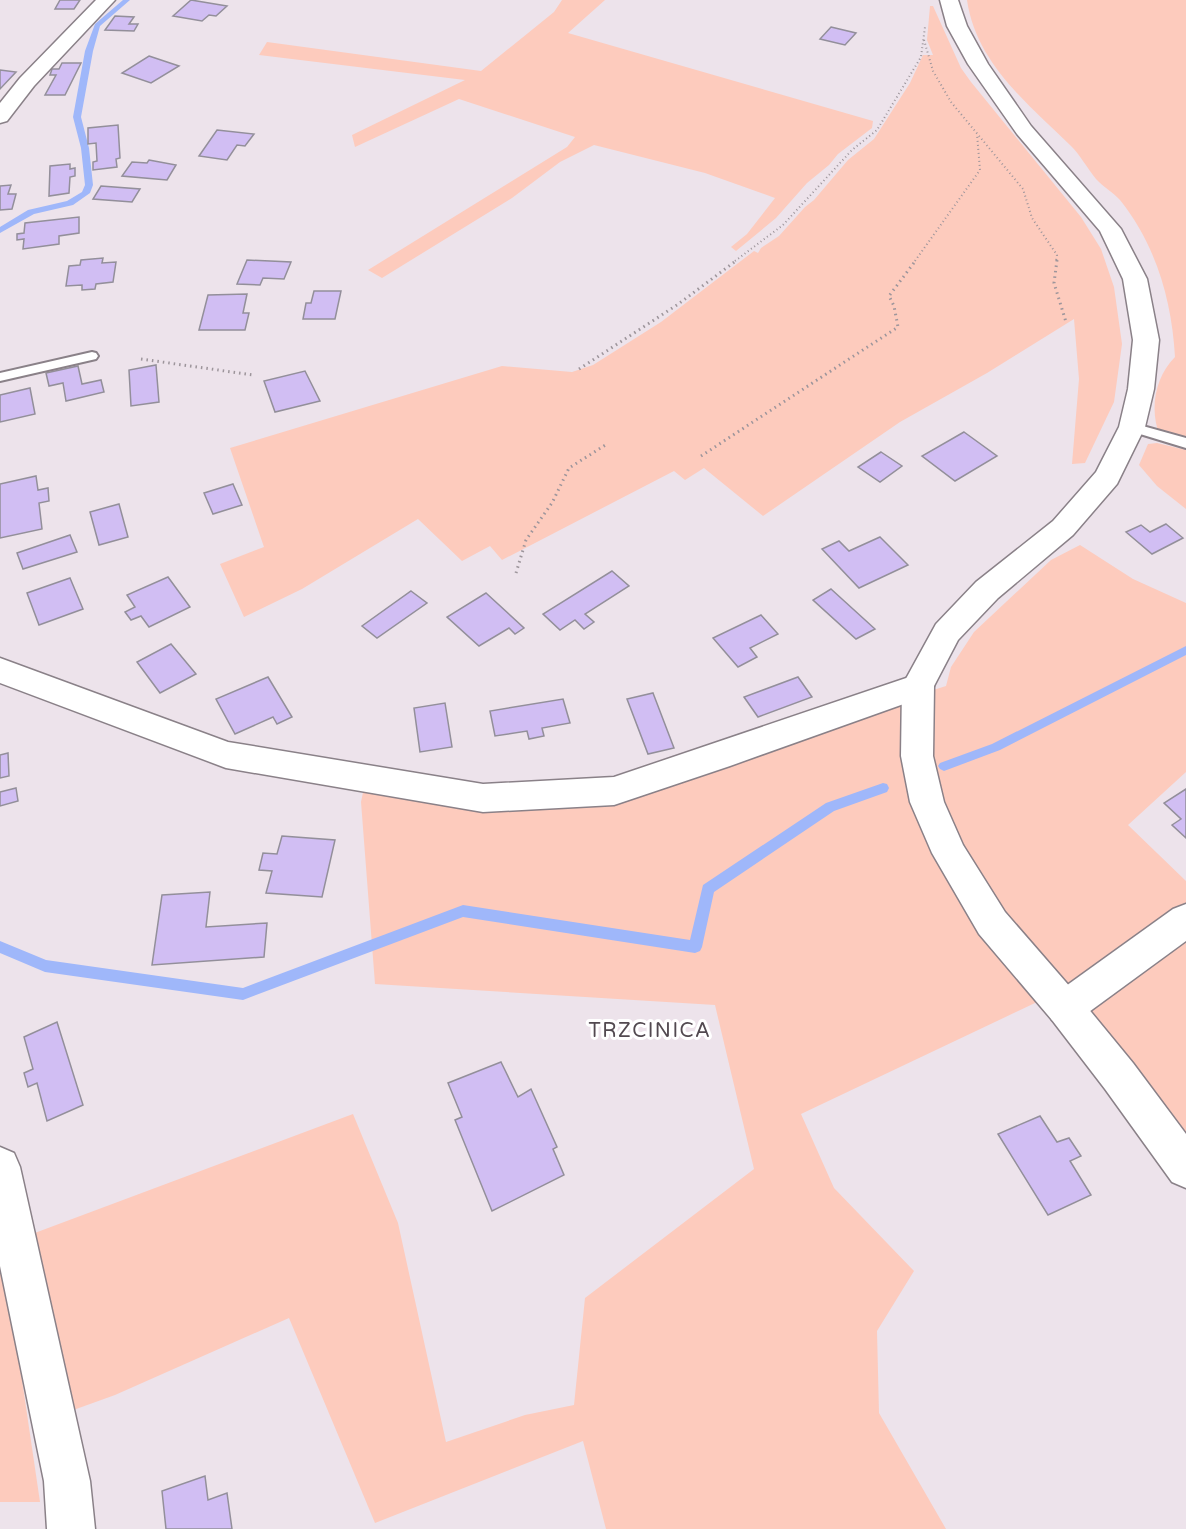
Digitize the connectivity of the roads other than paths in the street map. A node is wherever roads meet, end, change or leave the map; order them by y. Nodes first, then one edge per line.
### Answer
1 (106, 0) edge
2 (950, 0) edge
3 (0, 117) edge
4 (92, 356) dead end
5 (0, 377) edge
6 (1132, 427) junction
7 (1186, 443) edge
8 (0, 670) edge
9 (918, 686) junction
10 (1186, 920) edge
11 (1065, 1008) junction
12 (1186, 1168) edge
13 (1, 1174) edge
14 (71, 1529) edge

1 - 3 street
2 - 6 street
4 - 5 lane
6 - 7 lane
6 - 9 street
8 - 9 street
9 - 11 street
10 - 11 street
11 - 12 street
13 - 14 street

